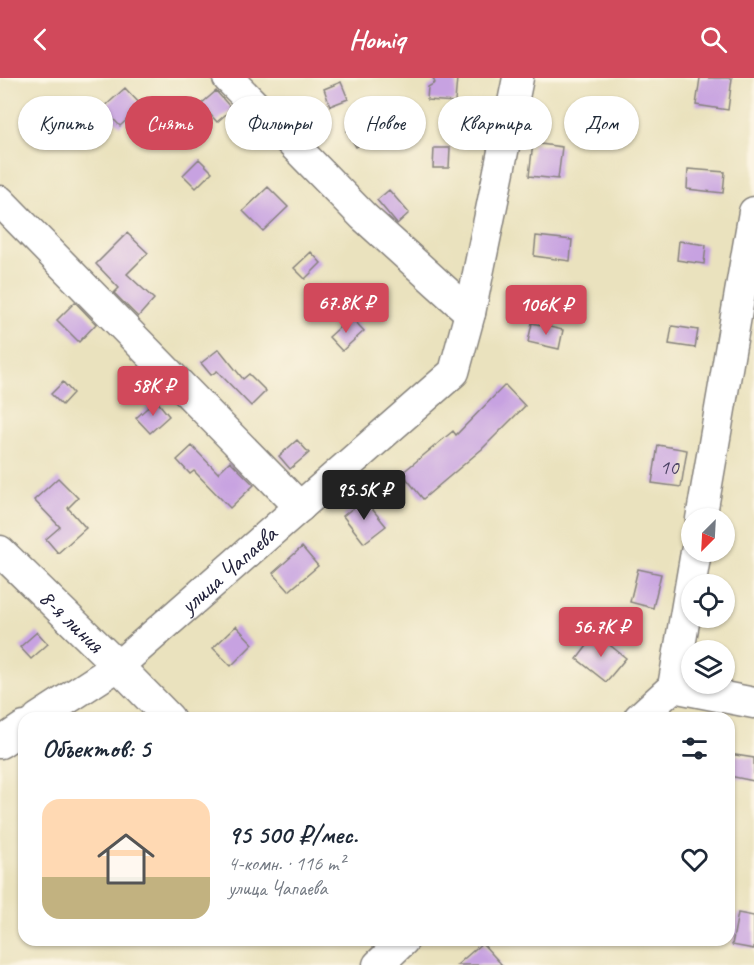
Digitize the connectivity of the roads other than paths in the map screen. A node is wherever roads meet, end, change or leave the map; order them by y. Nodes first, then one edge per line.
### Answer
1 (228, 78) edge
2 (518, 78) edge
3 (0, 201) edge
4 (754, 212) edge
5 (470, 313) junction
6 (300, 507) junction
7 (703, 508) edge
8 (0, 551) edge
9 (694, 562) edge
10 (118, 666) junction
11 (673, 687) junction
12 (754, 703) edge
13 (47, 712) edge
14 (163, 712) edge
15 (646, 712) edge
16 (18, 731) edge
17 (0, 743) edge

1 - 5 street
2 - 5 street, улица Чапаева
3 - 6 street
4 - 7 street
5 - 6 street, улица Чапаева
6 - 10 street, улица Чапаева
8 - 10 street, 8-я линия
9 - 11 street
10 - 13 street, улица Чапаева
10 - 14 street, 8-я линия
11 - 12 street
11 - 15 street
16 - 17 street

